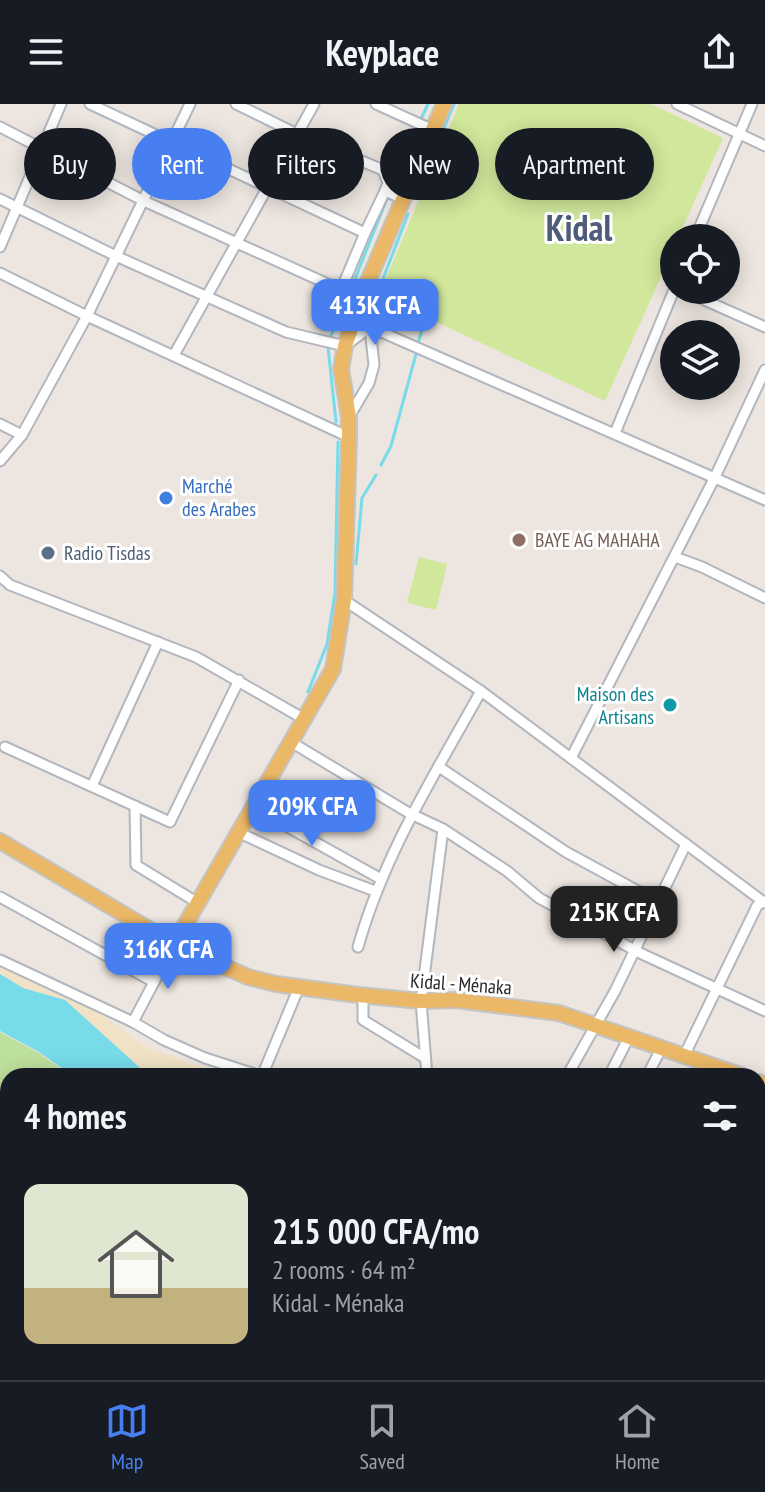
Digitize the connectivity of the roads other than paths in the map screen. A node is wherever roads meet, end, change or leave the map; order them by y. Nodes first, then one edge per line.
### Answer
1 (61, 104) edge
2 (90, 104) edge
3 (190, 104) edge
4 (236, 104) edge
5 (314, 104) edge
6 (376, 104) edge
7 (444, 104) edge
8 (677, 104) edge
9 (752, 104) edge
10 (0, 127) edge
11 (51, 128) edge
12 (139, 128) edge
13 (179, 128) edge
14 (285, 128) edge
15 (300, 128) edge
16 (429, 128) edge
17 (434, 128) edge
18 (739, 132) junction
19 (24, 138) edge
20 (765, 146) edge
21 (116, 186) edge
22 (24, 191) edge
23 (0, 199) edge
24 (260, 200) edge
25 (295, 200) edge
26 (381, 200) edge
27 (403, 200) edge
28 (144, 201) junction
29 (17, 207) junction
30 (701, 224) edge
31 (365, 233) junction
32 (235, 243) junction
33 (0, 247) edge
34 (118, 257) junction
35 (0, 273) edge
36 (341, 290) junction
37 (363, 292) junction
38 (208, 295) junction
39 (668, 304) edge
40 (713, 304) edge
41 (87, 316) junction
42 (370, 327) junction
43 (765, 327) edge
44 (345, 346) junction
45 (174, 355) junction
46 (765, 370) edge
47 (349, 417) junction
48 (0, 424) edge
49 (615, 433) junction
50 (22, 435) junction
51 (349, 437) junction
52 (0, 461) edge
53 (715, 477) junction
54 (765, 500) edge
55 (675, 557) junction
56 (0, 576) edge
57 (765, 598) edge
58 (344, 600) junction
59 (158, 642) junction
60 (239, 680) junction
61 (481, 691) junction
62 (304, 719) junction
63 (291, 742) junction
64 (5, 747) dead end
65 (571, 758) junction
66 (439, 767) junction
67 (92, 786) junction
68 (135, 806) junction
69 (252, 807) junction
70 (412, 815) junction
71 (443, 829) junction
72 (238, 832) junction
73 (0, 841) edge
74 (686, 844) junction
75 (381, 879) junction
76 (375, 891) junction
77 (0, 897) edge
78 (658, 902) junction
79 (764, 902) edge
80 (198, 903) junction
81 (174, 944) junction
82 (358, 947) dead end
83 (634, 949) junction
84 (0, 960) edge
85 (154, 982) junction
86 (299, 987) junction
87 (716, 988) junction
88 (363, 995) junction
89 (421, 1001) junction
90 (765, 1011) edge
91 (133, 1022) junction
92 (595, 1024) junction
93 (630, 1035) junction
94 (662, 1047) junction
95 (685, 1054) junction
96 (425, 1058) junction
97 (237, 1068) edge
98 (265, 1068) edge
99 (426, 1068) edge
100 (571, 1068) edge
101 (613, 1068) edge
102 (651, 1068) edge
103 (708, 1068) edge

1 - 11 street
2 - 12 street
3 - 13 street
4 - 14 street
5 - 15 street
6 - 16 street
7 - 17 main road
8 - 18 street
9 - 18 street
10 - 19 street
18 - 20 street
18 - 30 street
21 - 28 street
22 - 29 street
23 - 29 street
24 - 32 street
25 - 31 street
26 - 31 street
27 - 37 main road
28 - 32 street
28 - 34 street
29 - 33 street
29 - 34 street
31 - 36 street
32 - 36 street
32 - 38 street
34 - 38 street
34 - 41 street
35 - 41 street
36 - 37 street
37 - 42 street
37 - 44 main road
38 - 44 street
38 - 45 street
39 - 49 street
40 - 43 street
41 - 45 street
41 - 50 street
42 - 44 street
42 - 47 street
42 - 49 street
44 - 47 main road
45 - 51 street
46 - 53 street
47 - 51 main road
48 - 50 street
49 - 53 street
50 - 52 street
51 - 58 main road
53 - 54 street
53 - 55 street
55 - 57 street
55 - 65 street
56 - 59 street
58 - 61 street
58 - 62 main road
59 - 60 street
59 - 67 street
60 - 62 street
60 - 68 street
61 - 65 street
61 - 66 street
62 - 63 main road
63 - 69 main road
63 - 70 street
64 - 67 street
65 - 74 street
66 - 70 street
66 - 78 street
67 - 68 street
68 - 80 street
69 - 72 main road
69 - 75 street
70 - 71 street
70 - 75 street
71 - 83 street
71 - 89 street
72 - 76 street
72 - 80 main road
73 - 81 main road, Kidal - Ménaka
74 - 78 street
74 - 79 street
75 - 76 street
76 - 82 street
77 - 85 street
78 - 83 street
79 - 87 street
80 - 81 main road
81 - 85 street
81 - 86 main road, Kidal - Ménaka
83 - 87 street
83 - 92 street
84 - 91 street
85 - 91 street
86 - 88 main road, Kidal - Ménaka
86 - 98 street
87 - 90 street
87 - 95 street
88 - 89 main road, Kidal - Ménaka
88 - 96 street
89 - 92 main road, Kidal - Ménaka
89 - 96 street
91 - 97 street
92 - 93 main road, Kidal - Ménaka
92 - 100 street
93 - 94 main road, Kidal - Ménaka
93 - 101 street
94 - 95 main road, Kidal - Ménaka
94 - 102 street
95 - 103 main road, Kidal - Ménaka
96 - 99 street

